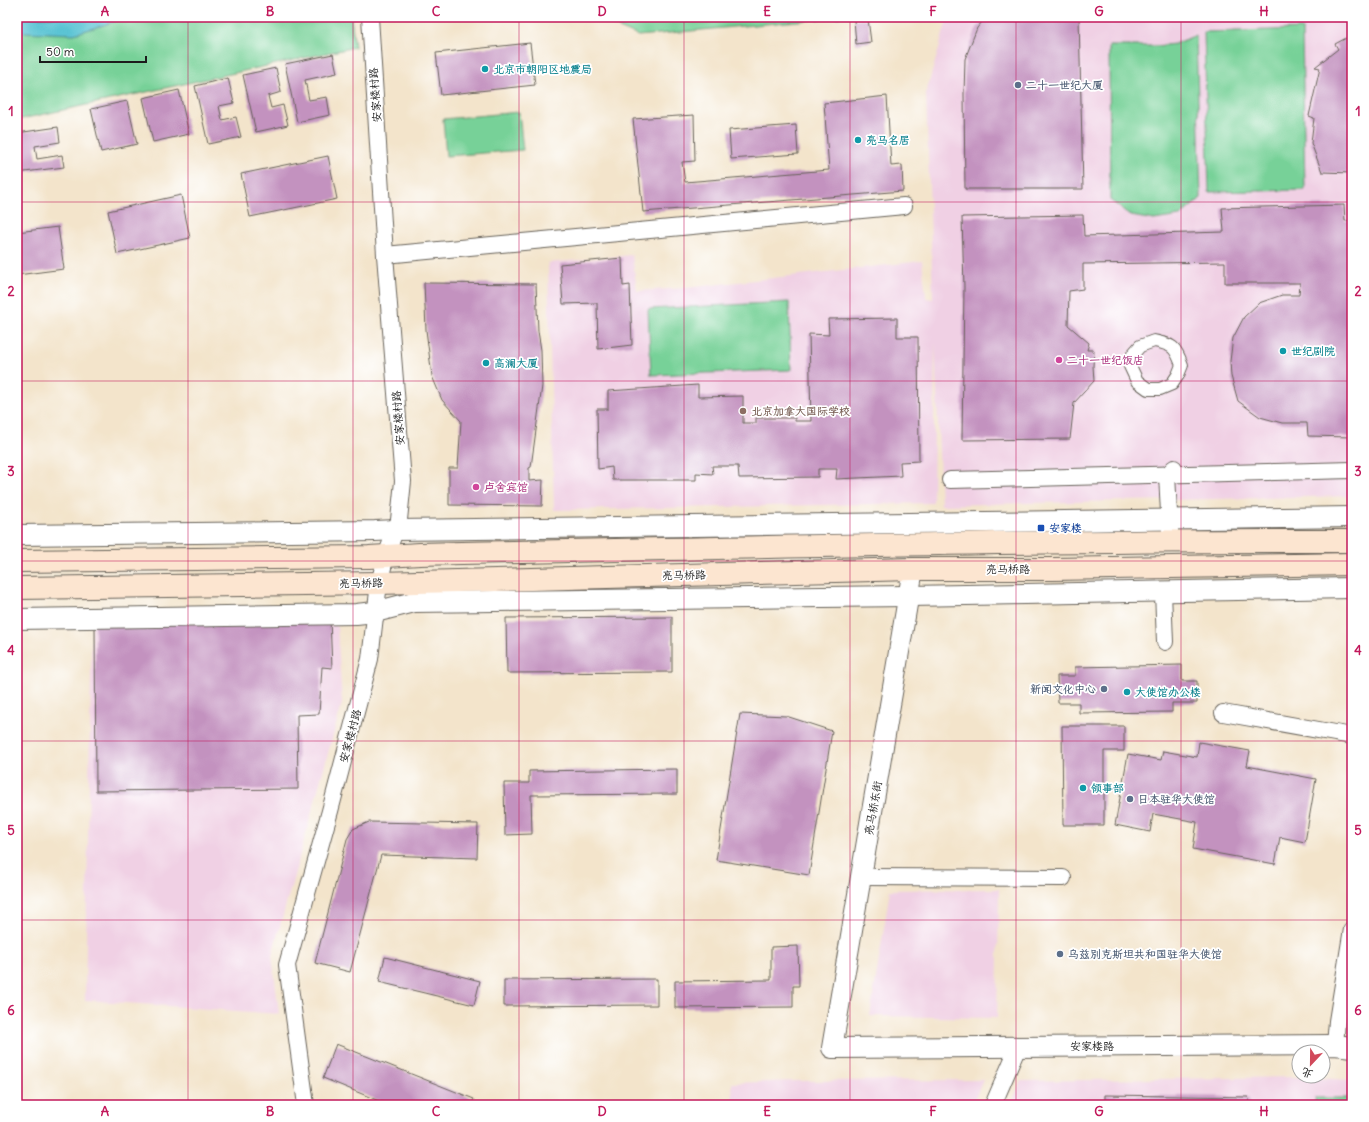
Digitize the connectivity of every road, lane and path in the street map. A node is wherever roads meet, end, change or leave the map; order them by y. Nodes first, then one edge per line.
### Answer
1 (370, 17) edge
2 (904, 206) dead end
3 (386, 255) junction
4 (1137, 381) joint
5 (1180, 463) dead end
6 (1352, 470) edge
7 (1167, 475) junction
8 (950, 480) dead end
9 (1352, 517) edge
10 (396, 530) junction
11 (1170, 530) junction
12 (17, 535) edge
13 (17, 539) edge
14 (1352, 541) edge
15 (386, 556) junction
16 (83, 560) junction
17 (17, 561) edge
18 (1352, 564) edge
19 (913, 569) junction
20 (379, 582) junction
21 (17, 588) edge
22 (1352, 588) edge
23 (1163, 592) junction
24 (909, 596) junction
25 (375, 612) junction
26 (17, 618) edge
27 (1166, 642) dead end
28 (1223, 713) dead end
29 (1352, 736) edge
30 (861, 877) junction
31 (1063, 878) dead end
32 (1352, 929) edge
33 (1018, 1046) junction
34 (1344, 1046) edge
35 (832, 1048) joint
36 (306, 1105) edge
37 (993, 1105) edge

1 - 3 street, 安家楼村路
2 - 3 street
3 - 10 street, 安家楼村路
4 - 4 street
5 - 7 street
6 - 7 street
7 - 8 street
7 - 11 street
9 - 11 street
10 - 11 street
10 - 12 street
10 - 15 street, 安家楼村路
11 - 14 main road
11 - 15 main road
13 - 16 street
15 - 16 main road
15 - 20 street, 安家楼村路
16 - 17 main road
18 - 19 main road, 亮马桥路
19 - 20 main road, 亮马桥路
19 - 24 street, 亮马桥东街
20 - 21 main road, 亮马桥路
20 - 25 street, 安家楼村路
22 - 23 street
23 - 24 street
23 - 27 street
24 - 25 street
24 - 30 street, 亮马桥东街
25 - 26 street
25 - 36 street, 安家楼村路
28 - 29 street
30 - 31 street
30 - 35 street, 亮马桥东街
32 - 34 street
33 - 34 street, 安家楼路
33 - 35 street, 安家楼路
33 - 37 street

